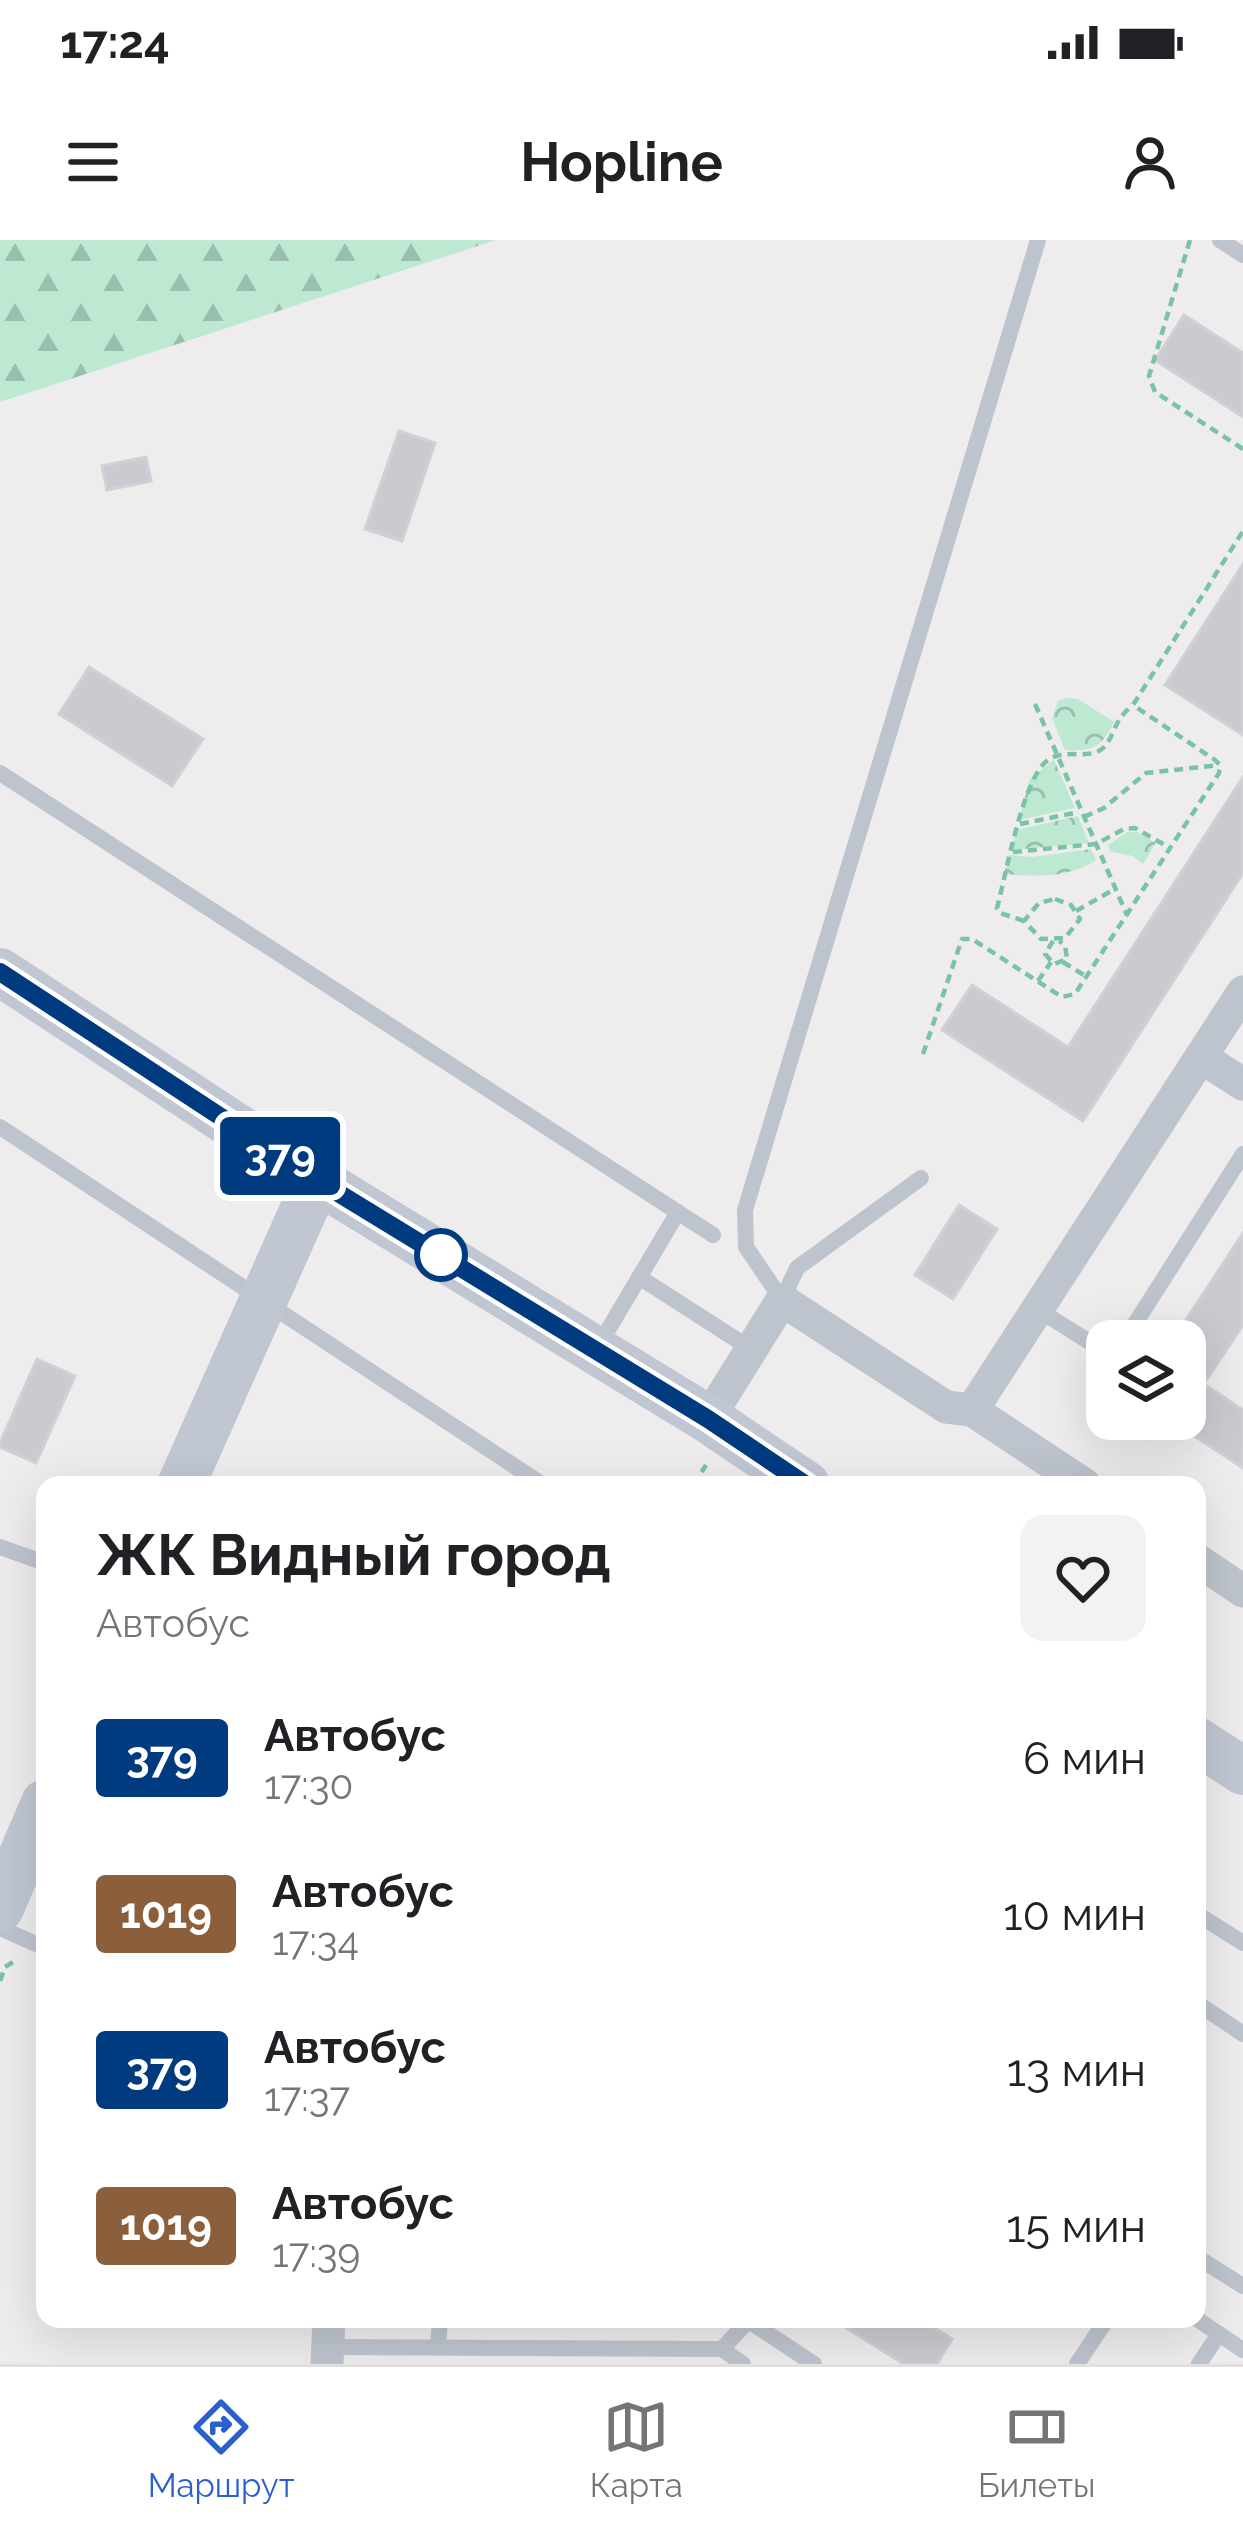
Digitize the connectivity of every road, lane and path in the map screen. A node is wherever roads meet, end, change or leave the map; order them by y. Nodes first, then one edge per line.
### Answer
1 (1038, 240) edge
2 (1190, 240) edge
3 (1220, 240) edge
4 (1243, 255) edge
5 (1243, 449) edge
6 (1243, 531) edge
7 (1035, 704) dead end
8 (1133, 705) junction
9 (1056, 755) junction
10 (1220, 765) junction
11 (0, 773) edge
12 (1083, 815) junction
13 (1020, 824) junction
14 (1096, 844) junction
15 (1171, 848) junction
16 (1012, 852) junction
17 (1115, 889) junction
18 (1076, 911) junction
19 (1126, 915) junction
20 (1024, 921) junction
21 (1055, 941) junction
22 (1051, 962) junction
23 (1063, 962) junction
24 (0, 972) edge
25 (1087, 977) junction
26 (1038, 981) junction
27 (1243, 992) edge
28 (923, 1054) dead end
29 (1201, 1057) junction
30 (1243, 1084) edge
31 (0, 1127) edge
32 (1243, 1154) edge
33 (920, 1178) dead end
34 (317, 1180) junction
35 (678, 1212) junction
36 (713, 1235) dead end
37 (639, 1277) junction
38 (782, 1300) junction
39 (260, 1301) junction
40 (1037, 1309) junction
41 (1137, 1320) edge
42 (1086, 1340) edge
43 (752, 1348) junction
44 (596, 1351) junction
45 (972, 1410) junction
46 (708, 1419) junction
47 (185, 1476) edge
48 (529, 1476) edge
49 (793, 1476) edge
50 (1071, 1476) edge
51 (0, 1546) edge
52 (36, 1560) edge
53 (1206, 1566) edge
54 (1243, 1591) edge
55 (1206, 1748) edge
56 (1243, 1771) edge
57 (36, 1826) edge
58 (36, 1871) edge
59 (1, 1914) edge
60 (1206, 1920) edge
61 (36, 1941) edge
62 (1243, 1943) edge
63 (27, 1959) dead end
64 (0, 1981) edge
65 (1206, 2009) edge
66 (1243, 2035) edge
67 (1206, 2263) edge
68 (1243, 2286) edge
69 (1206, 2325) edge
70 (439, 2328) edge
71 (740, 2328) edge
72 (759, 2328) edge
73 (1101, 2328) edge
74 (1219, 2334) junction
75 (328, 2343) edge
76 (438, 2347) junction
77 (722, 2349) junction
78 (1243, 2350) edge
79 (382, 2356) edge
80 (743, 2364) edge
81 (814, 2364) edge
82 (1077, 2364) edge
83 (1198, 2364) edge

1 - 38 lane
2 - 5 path
3 - 4 lane
6 - 8 path
7 - 9 path
8 - 9 path
8 - 10 path
9 - 12 path
9 - 13 path
10 - 12 path
10 - 15 path
11 - 35 lane
12 - 13 path
12 - 14 path
13 - 16 path
14 - 15 path
14 - 16 path
14 - 17 path
15 - 19 path
16 - 20 path
17 - 18 path
17 - 19 path
18 - 20 path
18 - 21 path
19 - 25 path
20 - 21 path
21 - 22 path
21 - 23 path
22 - 23 path
22 - 26 path
23 - 25 path
24 - 34 main road
25 - 26 path
26 - 28 path
27 - 29 street
29 - 30 street
29 - 40 street
31 - 39 lane
32 - 41 lane
33 - 38 lane
34 - 39 main road
34 - 44 main road
35 - 36 lane
35 - 37 lane
37 - 43 lane
37 - 44 lane
38 - 43 street
38 - 45 street
39 - 47 main road
39 - 48 lane
40 - 42 lane
40 - 45 street
43 - 46 street
44 - 46 main road
45 - 50 street
46 - 49 main road
51 - 52 lane
53 - 54 street
55 - 56 main road
57 - 59 main road
58 - 59 lane
59 - 61 lane
60 - 62 lane
63 - 64 path
65 - 66 lane
67 - 68 lane
69 - 74 lane
70 - 76 lane
71 - 77 lane
72 - 81 lane
73 - 82 lane
74 - 78 lane
74 - 83 lane
75 - 79 lane
76 - 77 lane
76 - 79 lane
77 - 80 lane

